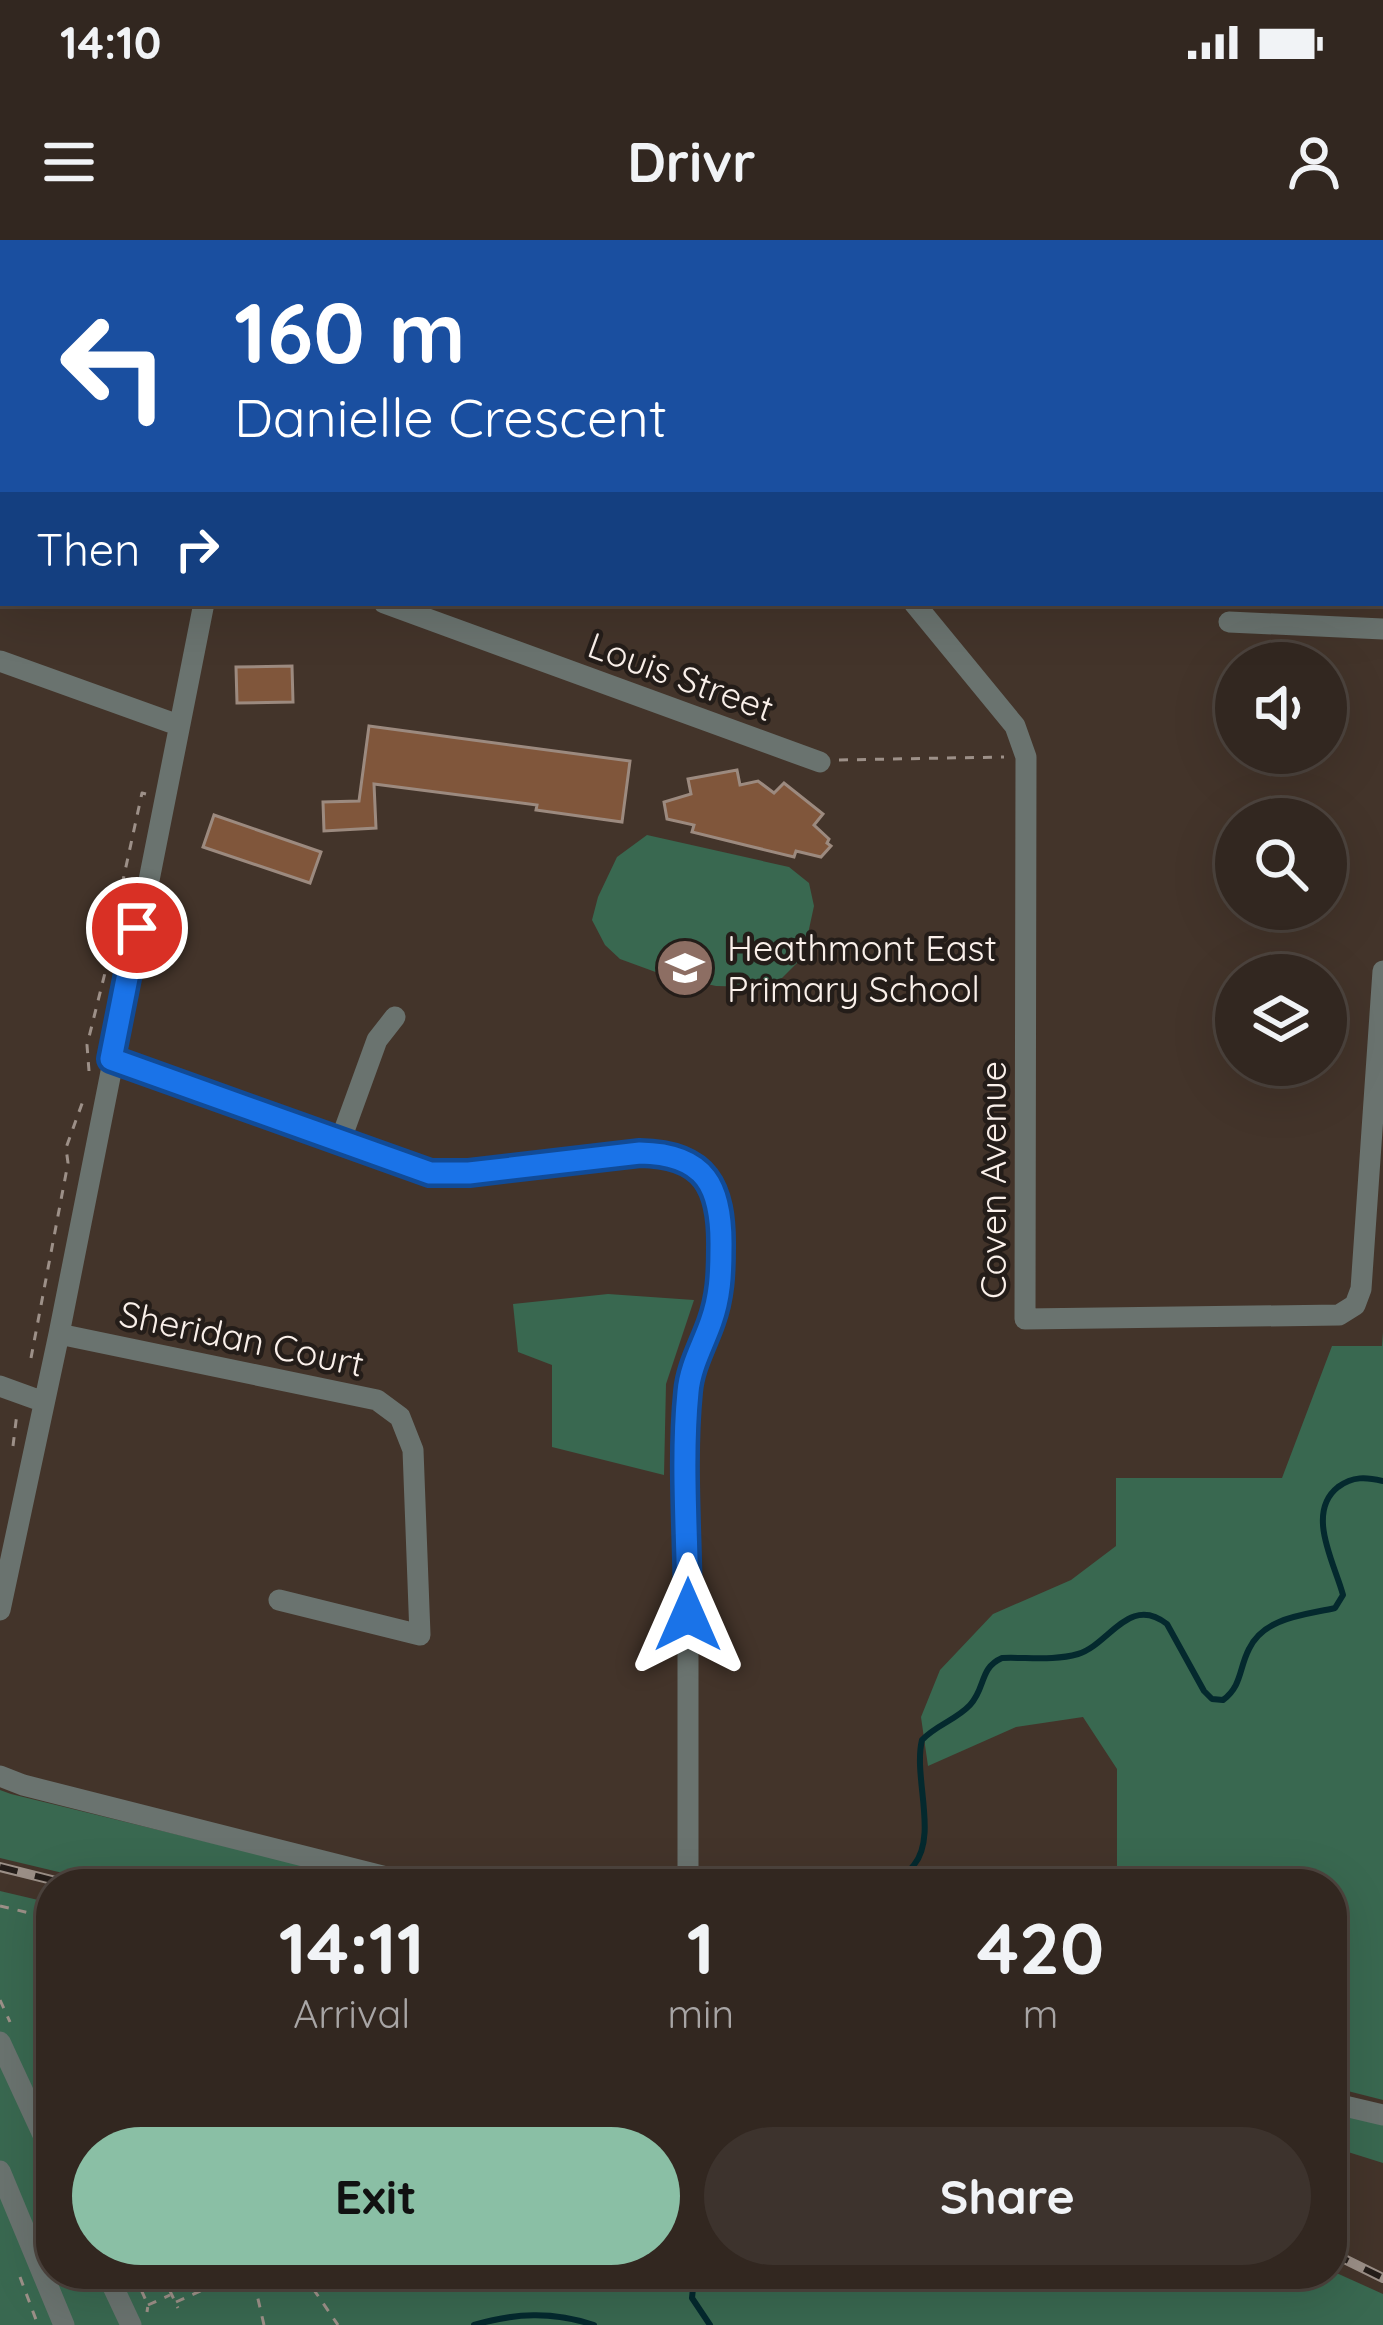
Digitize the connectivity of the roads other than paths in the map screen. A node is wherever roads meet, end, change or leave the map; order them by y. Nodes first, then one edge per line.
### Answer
1 (203, 606) edge
2 (392, 606) edge
3 (916, 606) edge
4 (1229, 622) dead end
5 (1383, 628) edge
6 (0, 661) edge
7 (178, 725) junction
8 (820, 762) road end
9 (1383, 971) edge
10 (395, 1017) dead end
11 (111, 1059) junction
12 (1379, 1118) edge
13 (341, 1139) junction
14 (59, 1334) junction
15 (22, 1394) edge
16 (279, 1600) dead end
17 (0, 1610) edge
18 (0, 1776) edge
19 (355, 1869) edge
20 (688, 1869) edge
21 (0, 2042) edge
22 (1347, 2107) edge
23 (1383, 2115) edge
24 (36, 2120) edge
25 (0, 2171) edge
26 (36, 2258) edge
27 (49, 2289) edge
28 (114, 2289) edge
29 (64, 2325) edge
30 (130, 2325) edge

1 - 7 street
2 - 8 street, Louis Street
3 - 12 street, Coven Avenue
4 - 5 street
6 - 7 street
7 - 11 street
9 - 12 street
10 - 13 street
11 - 13 street
11 - 14 street
13 - 20 street
14 - 15 street
14 - 16 street, Sheridan Court
15 - 17 street
18 - 19 street
21 - 24 street
22 - 23 street
25 - 26 street
27 - 29 street
28 - 30 street

